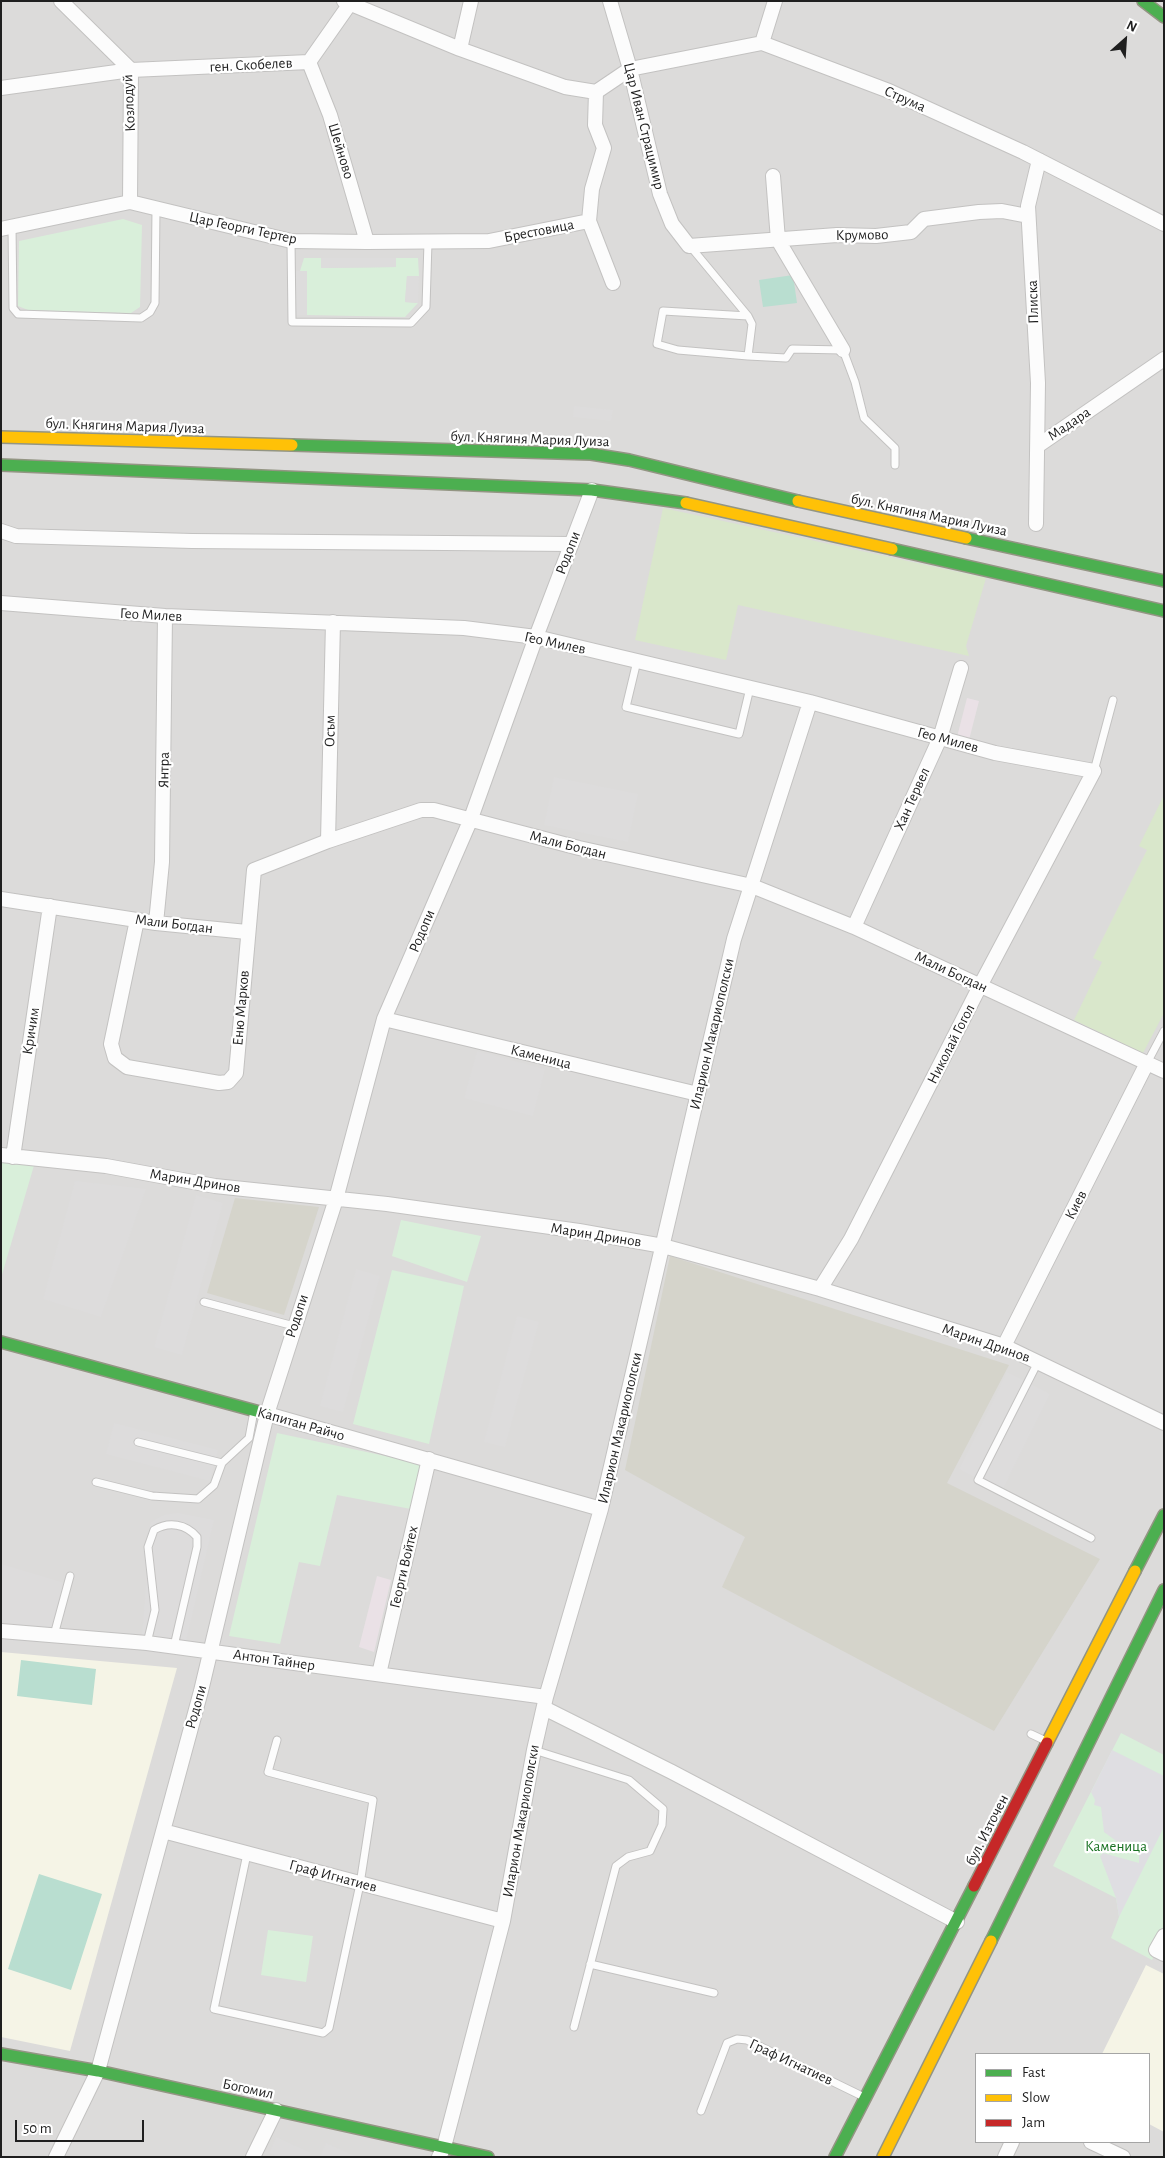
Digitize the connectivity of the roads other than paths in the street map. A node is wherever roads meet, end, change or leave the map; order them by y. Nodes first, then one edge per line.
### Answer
1 (60, 1) edge
2 (471, 1) edge
3 (610, 1) edge
4 (774, 1) edge
5 (1143, 1) edge
6 (346, 3) edge
7 (1164, 18) edge
8 (762, 43) junction
9 (460, 49) junction
10 (309, 62) junction
11 (630, 69) junction
12 (131, 70) junction
13 (1, 88) edge
14 (596, 92) junction
15 (1039, 160) junction
16 (773, 176) dead end
17 (130, 202) junction
18 (156, 209) junction
19 (1028, 216) junction
20 (589, 221) junction
21 (1164, 224) edge
22 (7, 228) edge
23 (778, 240) junction
24 (291, 241) junction
25 (490, 241) joint
26 (367, 242) junction
27 (428, 242) junction
28 (690, 246) junction
29 (613, 283) dead end
30 (748, 316) junction
31 (842, 350) junction
32 (748, 356) junction
33 (1164, 359) edge
34 (1, 437) edge
35 (1038, 445) junction
36 (895, 465) dead end
37 (1, 466) edge
38 (592, 490) junction
39 (1036, 524) dead end
40 (1, 531) edge
41 (571, 544) junction
42 (1164, 581) edge
43 (1, 603) edge
44 (1164, 611) edge
45 (166, 616) junction
46 (333, 622) junction
47 (536, 637) junction
48 (637, 661) junction
49 (962, 668) dead end
50 (750, 688) junction
51 (1113, 700) dead end
52 (810, 702) junction
53 (940, 738) junction
54 (1094, 771) junction
55 (470, 820) junction
56 (328, 840) junction
57 (752, 886) junction
58 (1, 899) edge
59 (50, 906) junction
60 (137, 920) junction
61 (156, 923) junction
62 (854, 927) junction
63 (247, 932) junction
64 (980, 986) junction
65 (384, 1019) junction
66 (1164, 1031) edge
67 (1147, 1063) junction
68 (1164, 1071) edge
69 (698, 1094) junction
70 (7, 1156) edge
71 (336, 1199) junction
72 (663, 1246) junction
73 (820, 1289) junction
74 (204, 1302) dead end
75 (294, 1326) junction
76 (1, 1342) edge
77 (1004, 1346) junction
78 (1038, 1361) junction
79 (261, 1412) junction
80 (1164, 1423) edge
81 (138, 1442) dead end
82 (429, 1459) junction
83 (222, 1463) junction
84 (96, 1482) dead end
85 (600, 1509) junction
86 (1164, 1515) edge
87 (1091, 1538) dead end
88 (70, 1576) dead end
89 (1164, 1590) edge
90 (1, 1631) edge
91 (54, 1635) junction
92 (147, 1643) junction
93 (174, 1646) junction
94 (211, 1651) junction
95 (379, 1674) junction
96 (545, 1703) junction
97 (1032, 1734) dead end
98 (276, 1740) dead end
99 (1048, 1742) junction
100 (534, 1750) junction
101 (163, 1831) junction
102 (247, 1854) junction
103 (360, 1884) junction
104 (503, 1922) junction
105 (957, 1922) junction
106 (1164, 1936) edge
107 (1164, 1954) edge
108 (590, 1964) junction
109 (714, 1992) dead end
110 (574, 2027) dead end
111 (1, 2054) edge
112 (98, 2071) junction
113 (866, 2098) junction
114 (276, 2110) junction
115 (701, 2111) dead end
116 (1011, 2143) edge
117 (1093, 2143) edge
118 (441, 2152) edge
119 (56, 2157) edge
120 (253, 2157) edge
121 (488, 2157) edge
122 (835, 2157) edge
123 (883, 2157) edge
124 (1004, 2157) edge
125 (1123, 2157) edge

1 - 12 street, Козлодуй
2 - 9 street
3 - 11 street, Цар Иван Страцимир
4 - 8 street
5 - 7 main road
6 - 9 street, ген. Скобелев
6 - 10 street, ген. Скобелев
8 - 11 street
8 - 15 street, Струма
9 - 14 street, ген. Скобелев
10 - 12 street, ген. Скобелев
10 - 26 street, Шейново
11 - 14 street
11 - 28 street, Цар Иван Страцимир
12 - 13 street, ген. Скобелев
12 - 17 street, Козлодуй
14 - 20 street
15 - 19 street, Плиска
15 - 21 street, Струма
16 - 23 street
17 - 18 street, Цар Георги Тертер
17 - 22 street, Цар Георги Тертер
18 - 22 lane
18 - 24 street, Цар Георги Тертер
19 - 23 street, Крумово
19 - 35 street, Плиска
20 - 25 street, Брестовица
20 - 29 street
23 - 28 street, Крумово
23 - 31 street
24 - 26 street, Цар Георги Тертер
24 - 27 lane
25 - 27 street, Цар Георги Тертер
26 - 27 street, Цар Георги Тертер
28 - 30 lane
30 - 32 lane
30 - 32 lane
31 - 32 lane
31 - 36 lane
33 - 35 street, Мадара
34 - 42 main road, бул. Княгиня Мария Луиза
35 - 39 street, Мадара
37 - 38 main road
38 - 41 street, Родопи
38 - 44 main road
40 - 41 street
41 - 47 street, Родопи
43 - 45 street, Гео Милев
45 - 46 street, Гео Милев
45 - 61 street, Янтра
46 - 47 street, Гео Милев
46 - 56 street, Осъм
47 - 48 street, Гео Милев
47 - 55 street, Родопи
48 - 50 street, Гео Милев
48 - 50 lane
49 - 53 street, Хан Тервел
50 - 52 street, Гео Милев
51 - 54 lane
52 - 53 street, Гео Милев
52 - 57 street, Иларион Макариополски
53 - 54 street, Гео Милев
53 - 62 street, Хан Тервел
54 - 64 street, Николай Гогол
55 - 56 street, Мали Богдан
55 - 57 street, Мали Богдан
55 - 65 street, Родопи
56 - 63 street, Мали Богдан
57 - 62 street, Мали Богдан
57 - 69 street, Иларион Макариополски
58 - 59 street, Мали Богдан
59 - 60 street, Мали Богдан
59 - 70 street, Кричим
60 - 61 street, Мали Богдан
60 - 63 street, Еню Марков
61 - 63 street, Мали Богдан
62 - 64 street, Мали Богдан
64 - 67 street, Мали Богдан
64 - 73 street, Николай Гогол
65 - 69 street, Каменица
65 - 71 street, Родопи
66 - 67 lane
67 - 68 street, Мали Богдан
67 - 77 street, Киев
69 - 72 street, Иларион Макариополски
70 - 71 street, Марин Дринов
71 - 72 street, Марин Дринов
71 - 75 street, Родопи
72 - 73 street, Марин Дринов
72 - 85 street, Иларион Макариополски
73 - 77 street, Марин Дринов
74 - 75 lane
75 - 79 street, Родопи
76 - 79 main road, Капитан Райчо
77 - 78 street, Марин Дринов
78 - 80 street, Марин Дринов
78 - 87 lane
79 - 82 street, Капитан Райчо
79 - 83 lane
79 - 94 street, Родопи
81 - 83 lane
82 - 85 street, Капитан Райчо
82 - 95 street, Георги Войтех
83 - 84 lane
85 - 96 street, Иларион Макариополски
86 - 99 main road, бул. Източен
88 - 91 lane
89 - 123 main road
90 - 91 street, Антон Тайнер
91 - 92 street, Антон Тайнер
92 - 93 street, Антон Тайнер
92 - 93 lane
93 - 94 street, Антон Тайнер
94 - 95 street, Антон Тайнер
94 - 101 street, Родопи
95 - 96 street, Антон Тайнер
96 - 100 street, Иларион Макариополски
96 - 105 street, Антон Тайнер
97 - 99 lane
98 - 103 lane
99 - 105 main road, бул. Източен
100 - 104 street, Иларион Макариополски
100 - 108 lane
101 - 102 street, Граф Игнатиев
101 - 112 street, Родопи
102 - 103 street, Граф Игнатиев
102 - 103 lane
103 - 104 street, Граф Игнатиев
104 - 118 street, Иларион Макариополски
105 - 113 main road, бул. Източен
106 - 107 street
108 - 109 lane
108 - 110 lane
111 - 112 main road, Богомил
112 - 114 main road, Богомил
112 - 119 street, Родопи
113 - 115 lane, Граф Игнатиев
113 - 122 main road, бул. Източен
114 - 118 main road, Богомил
114 - 120 street
116 - 124 street
117 - 125 street
118 - 121 main road, Богомил

